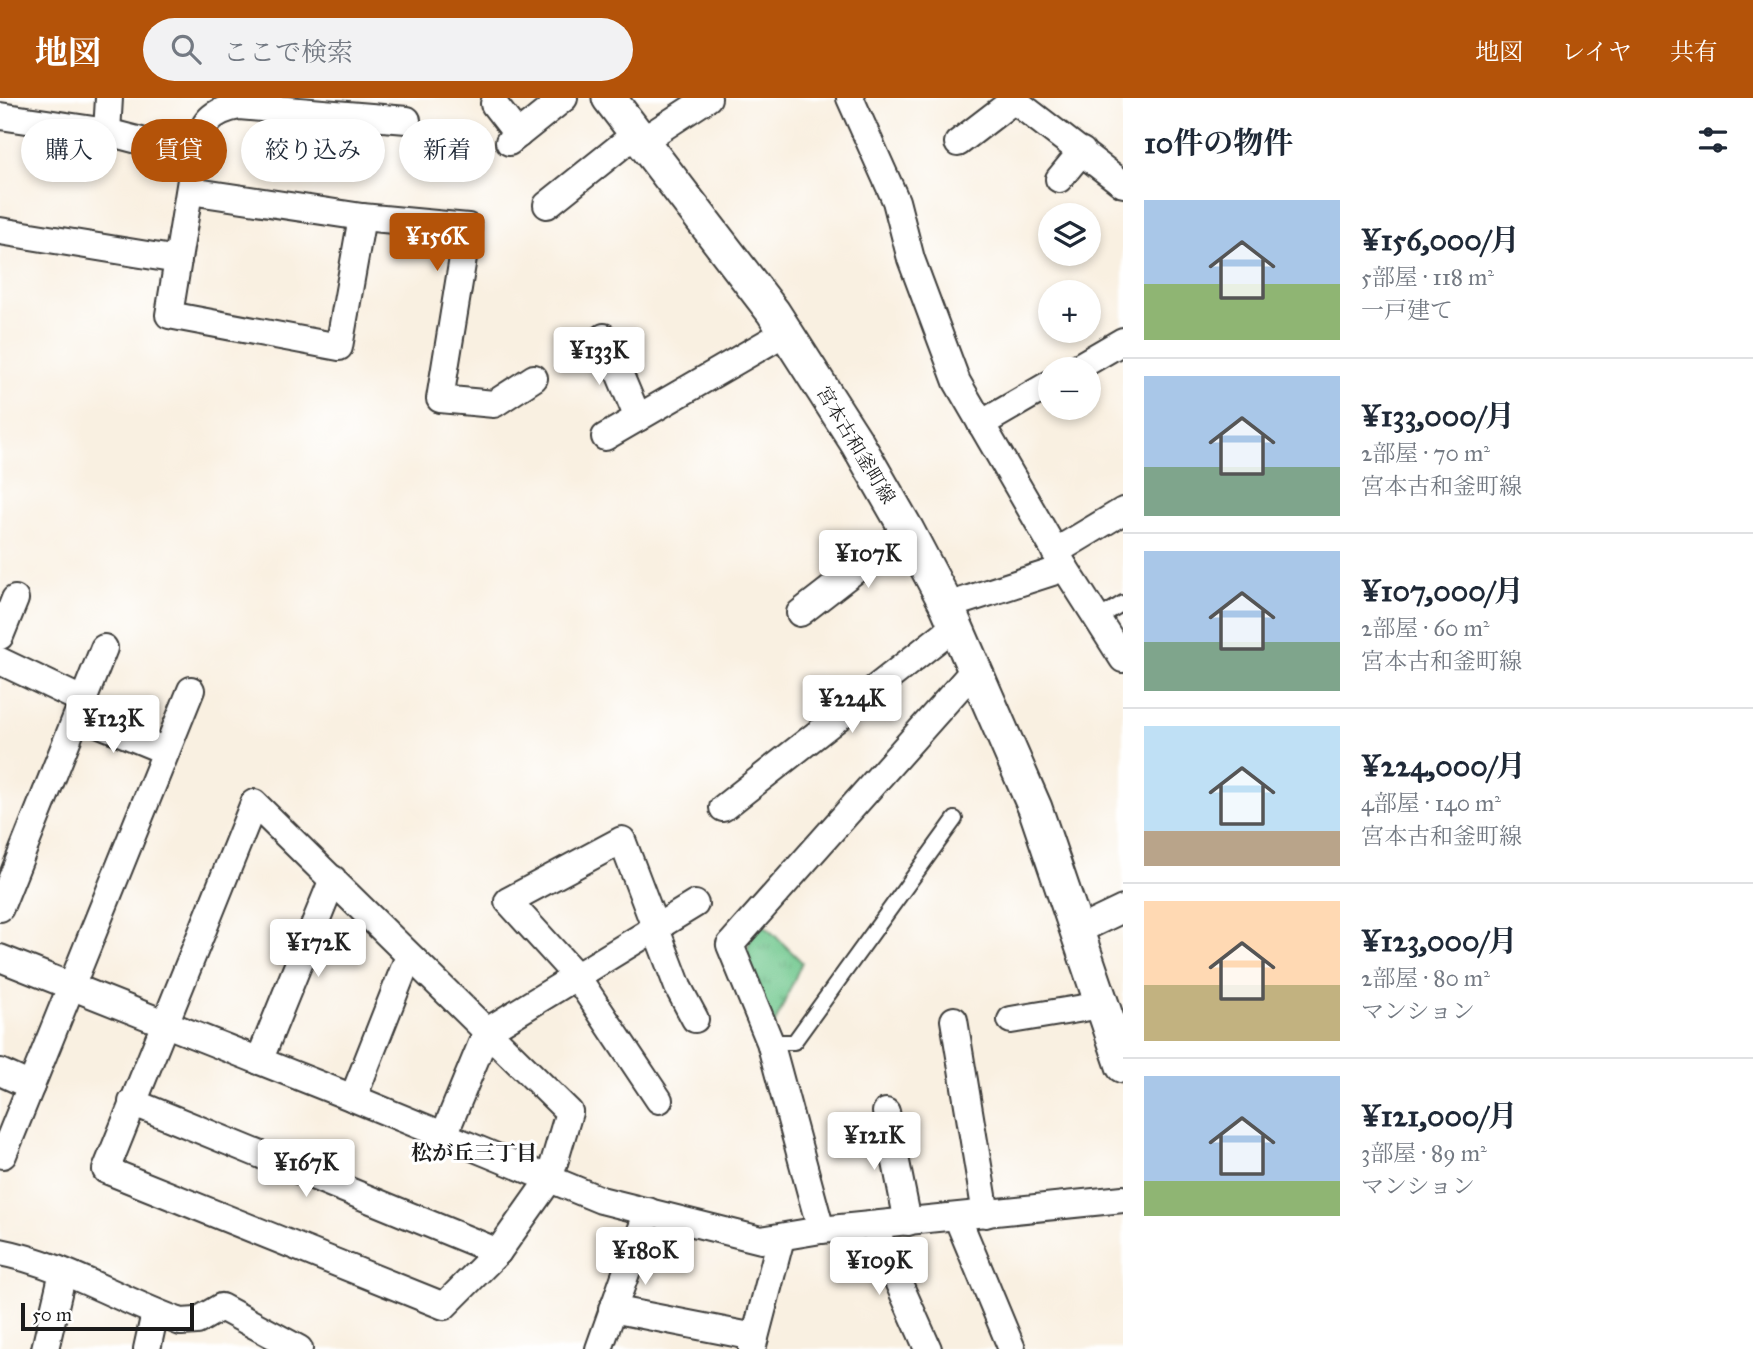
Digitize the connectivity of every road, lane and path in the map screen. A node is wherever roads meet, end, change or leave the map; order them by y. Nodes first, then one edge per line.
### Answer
1 (109, 98) edge
2 (564, 98) edge
3 (609, 98) edge
4 (708, 98) edge
5 (850, 98) edge
6 (1013, 99) edge
7 (494, 104) dead end
8 (0, 116) edge
9 (21, 119) edge
10 (108, 119) edge
11 (209, 119) edge
12 (399, 119) edge
13 (639, 137) junction
14 (958, 143) dead end
15 (1082, 152) junction
16 (1059, 179) dead end
17 (191, 182) edge
18 (1123, 184) edge
19 (190, 191) junction
20 (547, 205) dead end
21 (362, 217) junction
22 (0, 231) edge
23 (178, 260) junction
24 (786, 332) junction
25 (604, 337) dead end
26 (1123, 341) edge
27 (1096, 357) edge
28 (534, 378) dead end
29 (1038, 391) edge
30 (638, 418) junction
31 (981, 424) junction
32 (605, 437) dead end
33 (1123, 511) edge
34 (907, 530) junction
35 (1060, 560) junction
36 (15, 599) dead end
37 (1123, 603) edge
38 (800, 613) dead end
39 (952, 616) junction
40 (1097, 619) junction
41 (0, 636) edge
42 (104, 648) dead end
43 (1123, 659) edge
44 (0, 661) edge
45 (975, 668) junction
46 (191, 690) dead end
47 (81, 708) junction
48 (166, 751) junction
49 (723, 807) dead end
50 (955, 819) dead end
51 (333, 879) junction
52 (695, 904) dead end
53 (0, 908) edge
54 (1123, 909) edge
55 (656, 928) junction
56 (1077, 931) junction
57 (409, 956) junction
58 (0, 958) edge
59 (577, 977) junction
60 (73, 986) junction
61 (1102, 1005) junction
62 (695, 1020) dead end
63 (954, 1020) dead end
64 (1011, 1020) dead end
65 (164, 1022) junction
66 (487, 1031) junction
67 (771, 1042) junction
68 (259, 1061) junction
69 (1123, 1066) edge
70 (0, 1072) edge
71 (31, 1086) junction
72 (353, 1098) junction
73 (659, 1100) dead end
74 (132, 1102) junction
75 (886, 1112) dead end
76 (444, 1135) junction
77 (3, 1155) dead end
78 (549, 1180) junction
79 (1123, 1199) edge
80 (648, 1211) junction
81 (986, 1214) junction
82 (957, 1217) junction
83 (908, 1222) junction
84 (873, 1225) junction
85 (821, 1230) junction
86 (780, 1238) junction
87 (0, 1252) edge
88 (498, 1252) junction
89 (63, 1272) junction
90 (612, 1310) junction
91 (155, 1313) junction
92 (754, 1343) edge
93 (45, 1349) edge
94 (147, 1349) edge
95 (299, 1349) edge
96 (599, 1349) edge
97 (928, 1349) edge
98 (1012, 1349) edge

1 - 10 street
2 - 7 street
3 - 13 street, 宮本古和釜町線
4 - 13 street
5 - 31 street
6 - 14 street
6 - 15 street
8 - 9 street
11 - 12 street
13 - 20 street
13 - 24 street, 宮本古和釜町線
15 - 16 street
15 - 18 street
17 - 19 street
19 - 21 street
19 - 23 street
21 - 23 street
21 - 28 street
22 - 23 street
24 - 30 street
24 - 34 street, 宮本古和釜町線
25 - 30 street
26 - 27 street
29 - 31 street
30 - 32 street
31 - 35 street
33 - 35 street
34 - 38 street
34 - 39 street, 宮本古和釜町線
35 - 39 street
35 - 40 street
36 - 41 street
37 - 40 lane
39 - 45 street, 宮本古和釜町線
39 - 49 street
40 - 43 street
42 - 47 street
44 - 47 street
45 - 56 street, 宮本古和釜町線
45 - 67 street
46 - 48 street
47 - 48 street
47 - 53 street
48 - 60 street
50 - 67 lane
51 - 57 street
51 - 65 street
51 - 68 street
52 - 55 street
54 - 56 street
55 - 59 street
55 - 59 street
55 - 62 street
56 - 61 street, 宮本古和釜町線
57 - 66 street
57 - 72 street
58 - 60 street
59 - 66 street
59 - 73 street
60 - 65 street
60 - 71 street
61 - 64 street
61 - 69 street, 宮本古和釜町線
63 - 81 street
65 - 68 street
65 - 74 street
66 - 76 street
66 - 78 street
67 - 85 street
68 - 72 street
70 - 71 street
71 - 77 street
72 - 76 street
74 - 88 street
74 - 88 street
75 - 83 street
76 - 78 street
78 - 80 street
78 - 88 street
79 - 81 street
80 - 86 street
80 - 90 street
81 - 82 street
82 - 83 street
82 - 98 street
83 - 84 street
84 - 85 street
84 - 97 street
85 - 86 street
86 - 92 street
87 - 89 street
89 - 91 street
89 - 93 street
90 - 92 street
90 - 96 street
91 - 94 street
91 - 95 street

